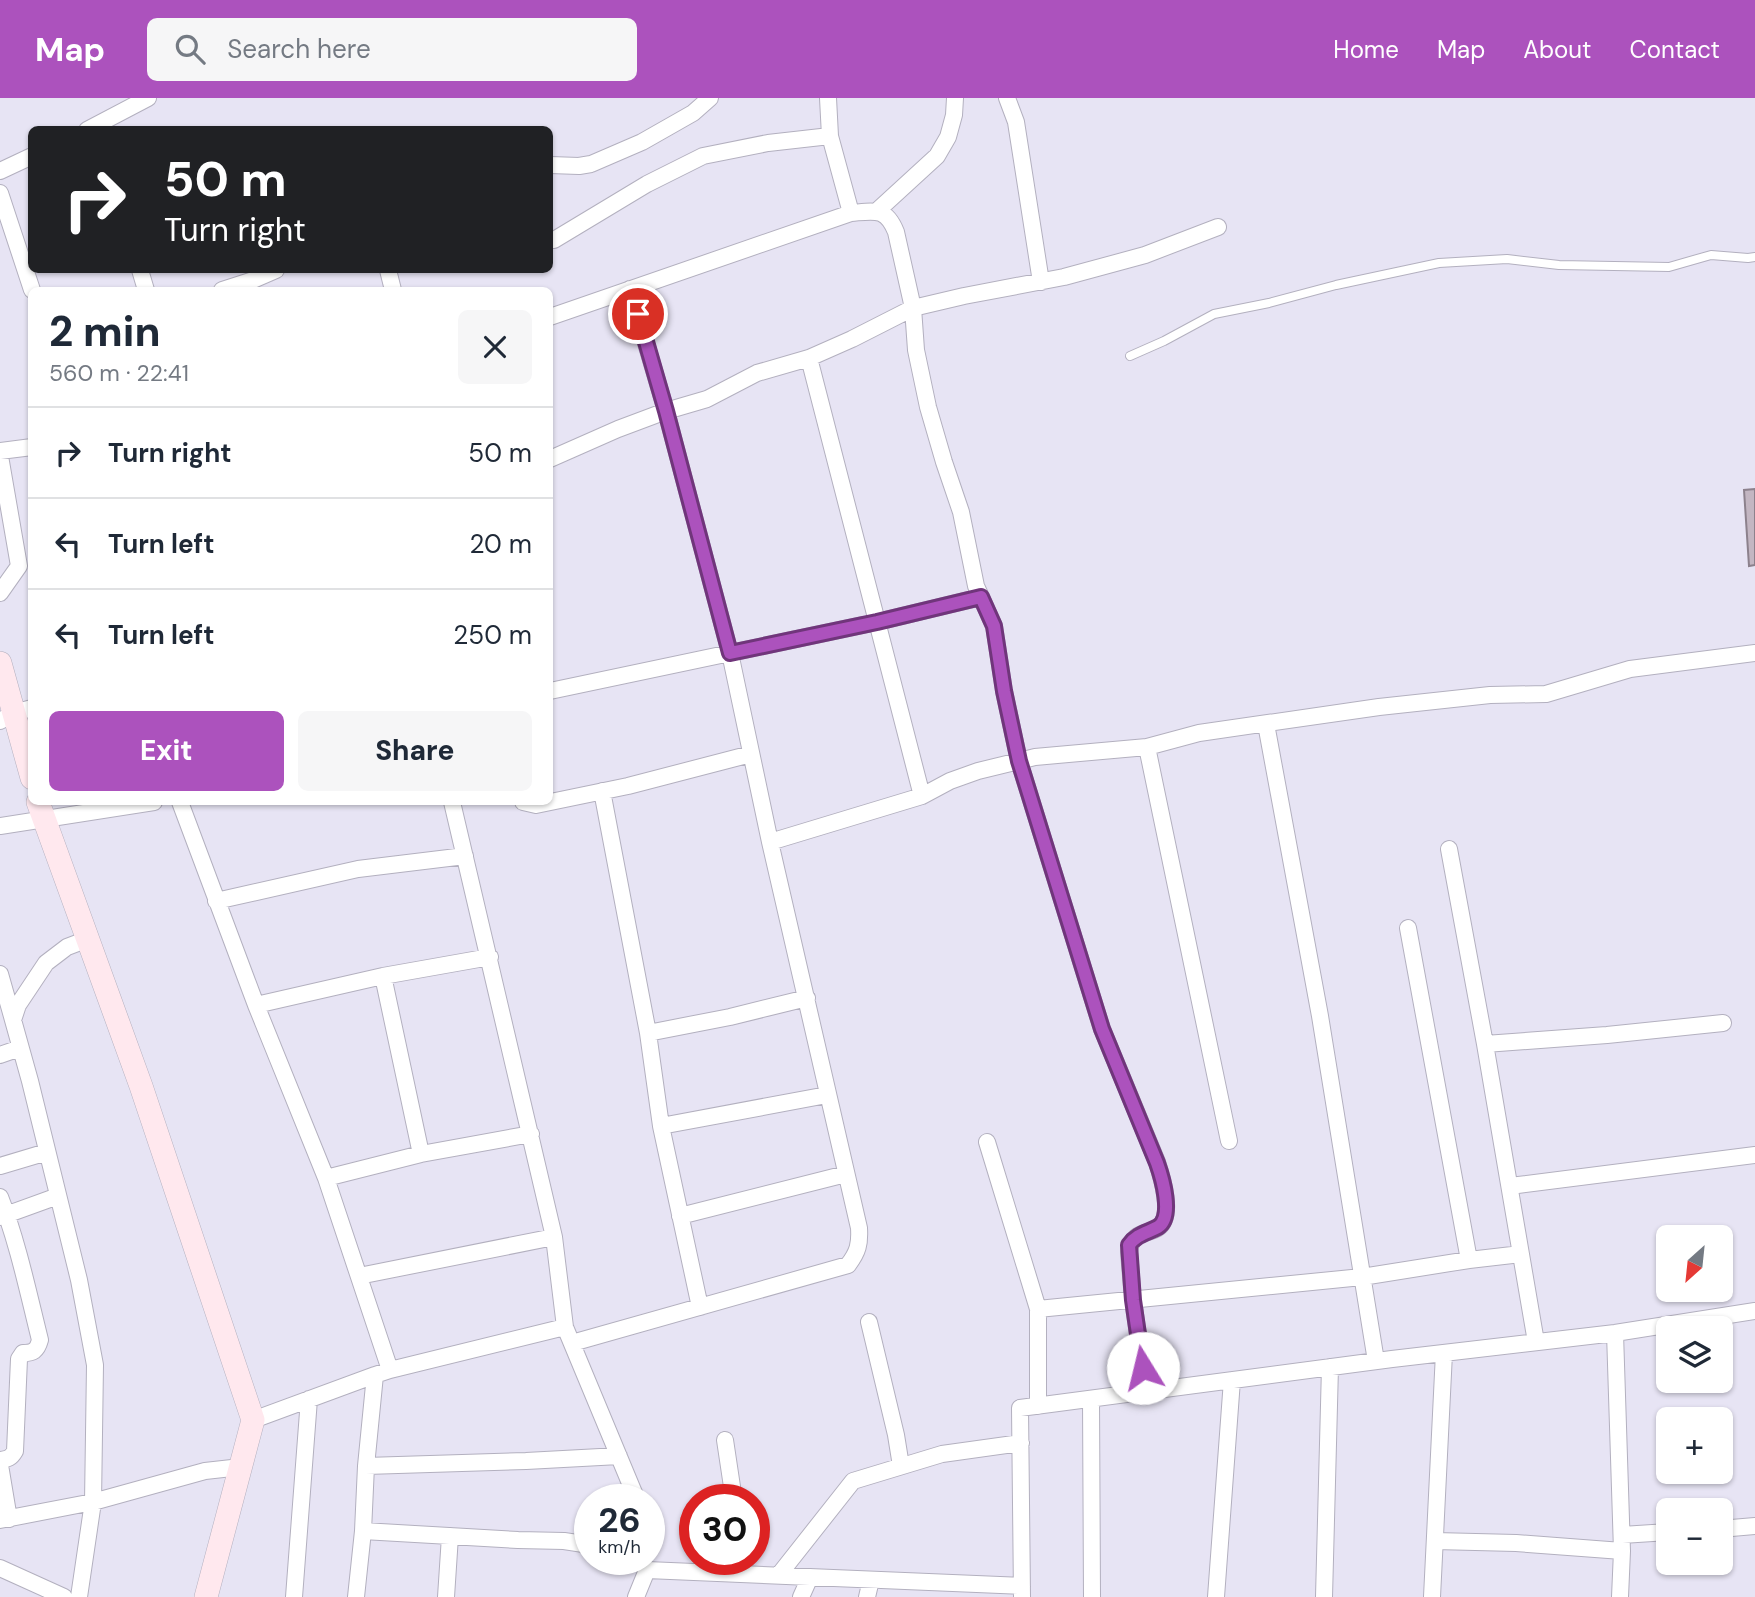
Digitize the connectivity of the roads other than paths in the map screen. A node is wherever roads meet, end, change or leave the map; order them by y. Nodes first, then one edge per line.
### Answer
1 (148, 98) edge
2 (710, 98) edge
3 (828, 98) edge
4 (1007, 98) edge
5 (960, 99) edge
6 (99, 126) edge
7 (830, 136) junction
8 (28, 158) edge
9 (553, 166) edge
10 (0, 171) edge
11 (0, 193) edge
12 (877, 211) junction
13 (851, 213) junction
14 (1218, 228) dead end
15 (554, 240) dead end
16 (1755, 257) edge
17 (272, 273) edge
18 (1041, 282) junction
19 (255, 285) edge
20 (31, 287) edge
21 (630, 289) junction
22 (913, 308) junction
23 (553, 316) edge
24 (1130, 356) dead end
25 (809, 358) junction
26 (666, 411) junction
27 (28, 448) edge
28 (0, 454) edge
29 (553, 458) edge
30 (0, 593) edge
31 (981, 597) junction
32 (877, 622) junction
33 (730, 653) junction
34 (1755, 653) edge
35 (0, 663) edge
36 (553, 690) edge
37 (15, 714) edge
38 (1266, 724) junction
39 (1147, 747) junction
40 (751, 754) junction
41 (1019, 761) junction
42 (28, 763) edge
43 (602, 791) junction
44 (922, 796) junction
45 (553, 801) edge
46 (116, 805) edge
47 (181, 805) edge
48 (453, 805) edge
49 (41, 811) edge
50 (0, 827) edge
51 (770, 842) junction
52 (1449, 849) dead end
53 (465, 856) junction
54 (216, 901) junction
55 (1408, 928) dead end
56 (88, 939) junction
57 (489, 957) junction
58 (0, 974) edge
59 (383, 976) junction
60 (3, 995) edge
61 (807, 998) junction
62 (256, 1005) junction
63 (13, 1020) junction
64 (1723, 1023) dead end
65 (648, 1033) junction
66 (1485, 1044) junction
67 (20, 1048) junction
68 (0, 1055) edge
69 (827, 1095) junction
70 (661, 1126) junction
71 (531, 1134) junction
72 (1229, 1140) dead end
73 (987, 1142) dead end
74 (47, 1152) junction
75 (421, 1154) junction
76 (1755, 1155) edge
77 (0, 1166) edge
78 (846, 1174) junction
79 (326, 1178) junction
80 (1510, 1186) junction
81 (58, 1196) junction
82 (0, 1197) edge
83 (3, 1215) edge
84 (680, 1216) junction
85 (554, 1237) junction
86 (1521, 1254) junction
87 (1469, 1260) junction
88 (359, 1276) junction
89 (1362, 1276) junction
90 (1133, 1300) junction
91 (700, 1307) junction
92 (1038, 1309) junction
93 (1755, 1311) edge
94 (869, 1322) dead end
95 (565, 1327) junction
96 (1615, 1333) junction
97 (1536, 1342) junction
98 (572, 1343) junction
99 (1444, 1353) junction
100 (1376, 1361) junction
101 (1330, 1367) junction
102 (383, 1372) junction
103 (1232, 1380) junction
104 (1146, 1391) junction
105 (309, 1399) junction
106 (1091, 1399) junction
107 (1038, 1406) junction
108 (253, 1420) junction
109 (725, 1440) dead end
110 (1021, 1443) junction
111 (619, 1456) junction
112 (0, 1463) edge
113 (366, 1466) junction
114 (901, 1466) junction
115 (241, 1467) junction
116 (630, 1484) edge
117 (732, 1484) edge
118 (93, 1502) junction
119 (4, 1519) edge
120 (1755, 1526) edge
121 (1733, 1528) edge
122 (363, 1531) junction
123 (1656, 1535) edge
124 (450, 1536) junction
125 (1435, 1541) junction
126 (574, 1543) edge
127 (1622, 1543) junction
128 (0, 1567) edge
129 (770, 1574) edge
130 (641, 1575) edge
131 (778, 1576) junction
132 (810, 1577) junction
133 (871, 1580) junction
134 (941, 1590) edge
135 (1022, 1592) edge
136 (64, 1597) edge
137 (79, 1597) edge
138 (206, 1597) edge
139 (294, 1597) edge
140 (356, 1597) edge
141 (446, 1597) edge
142 (636, 1597) edge
143 (802, 1597) edge
144 (867, 1597) edge
145 (1092, 1597) edge
146 (1216, 1597) edge
147 (1324, 1597) edge
148 (1432, 1597) edge
149 (1620, 1597) edge

1 - 6 street
2 - 9 street
3 - 7 street
4 - 18 street
5 - 12 street
7 - 13 street
7 - 15 street
8 - 10 street
11 - 20 street
12 - 13 street
12 - 22 street
13 - 21 street
14 - 18 street
16 - 24 lane
17 - 19 street
18 - 22 street
21 - 23 street
21 - 26 street
22 - 25 street
22 - 31 street
25 - 26 street
25 - 32 street
26 - 29 street
26 - 33 street
27 - 28 street
28 - 30 street
31 - 32 street
31 - 41 street
32 - 33 street
32 - 44 street
33 - 36 street
33 - 40 street
34 - 38 street
35 - 37 street
37 - 42 street
38 - 39 street
38 - 89 street
39 - 41 street
39 - 72 street
40 - 43 street
40 - 51 street
41 - 44 street
41 - 90 street
43 - 45 street
43 - 65 street
44 - 51 street
46 - 49 street
47 - 54 street
48 - 53 street
49 - 50 street
49 - 56 street
51 - 61 street
52 - 66 street
53 - 54 street
53 - 57 street
54 - 62 street
55 - 87 street
56 - 63 street
56 - 108 street
57 - 59 street
57 - 71 street
58 - 60 street
59 - 62 street
59 - 75 street
60 - 63 street
61 - 65 street
61 - 69 street
62 - 79 street
63 - 67 street
64 - 66 street
65 - 70 street
66 - 80 street
67 - 68 street
67 - 74 street
69 - 70 street
69 - 78 street
70 - 84 street
71 - 75 street
71 - 85 street
73 - 92 street
74 - 77 street
74 - 81 street
75 - 79 street
76 - 80 street
78 - 84 street
78 - 91 street
79 - 88 street
80 - 86 street
81 - 83 street
81 - 118 street
82 - 83 street
83 - 112 street
84 - 91 street
85 - 88 street
85 - 95 street
86 - 87 street
86 - 97 street
87 - 89 street
88 - 102 street
89 - 90 street
89 - 100 street
90 - 92 street
90 - 104 street
91 - 98 street
92 - 107 street
93 - 96 street
94 - 114 street
95 - 98 street
95 - 102 street
96 - 97 street
96 - 127 street
97 - 99 street
98 - 111 street
99 - 100 street
99 - 125 street
100 - 101 street
101 - 103 street
101 - 147 street
102 - 105 street
102 - 113 street
103 - 104 street
103 - 146 street
104 - 106 street
105 - 108 street
105 - 139 street
106 - 107 street
106 - 145 street
107 - 110 street
108 - 115 street
109 - 117 street
110 - 114 street
110 - 135 street
111 - 113 street
111 - 116 street
112 - 119 street
113 - 122 street
114 - 131 street
115 - 118 street
115 - 138 street
118 - 119 street
118 - 137 street
120 - 121 street
122 - 124 street
122 - 140 street
123 - 127 street
124 - 126 street
124 - 141 street
125 - 127 street
125 - 148 street
127 - 149 street
128 - 136 street
129 - 131 street
130 - 142 street
131 - 132 street
132 - 133 street
132 - 143 street
133 - 134 street
133 - 144 street
134 - 135 street

